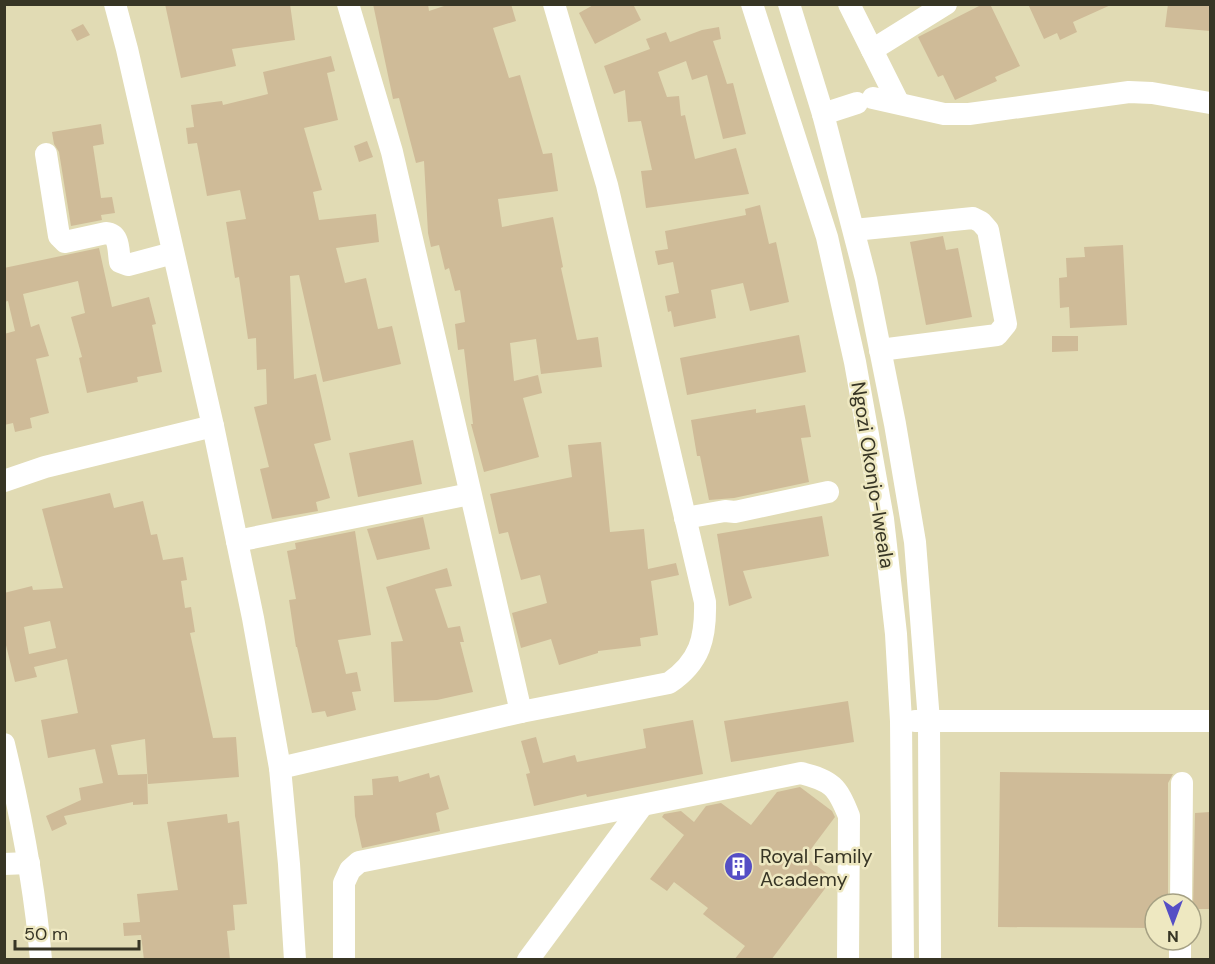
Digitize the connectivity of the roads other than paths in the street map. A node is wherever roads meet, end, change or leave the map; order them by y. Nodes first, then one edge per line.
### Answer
1 (115, 4) edge
2 (348, 4) edge
3 (554, 4) edge
4 (752, 4) edge
5 (789, 4) edge
6 (849, 4) edge
7 (946, 4) edge
8 (872, 50) junction
9 (898, 102) junction
10 (1210, 103) edge
11 (824, 114) junction
12 (46, 154) dead end
13 (854, 230) junction
14 (173, 253) junction
15 (880, 350) junction
16 (213, 426) junction
17 (4, 481) edge
18 (828, 492) dead end
19 (470, 494) junction
20 (685, 518) junction
21 (237, 541) junction
22 (521, 712) junction
23 (901, 721) junction
24 (929, 721) junction
25 (1210, 721) edge
26 (4, 744) edge
27 (280, 768) junction
28 (1182, 783) dead end
29 (642, 806) junction
30 (29, 863) junction
31 (4, 864) edge
32 (1181, 892) edge
33 (41, 960) edge
34 (295, 960) edge
35 (344, 960) edge
36 (528, 960) edge
37 (848, 960) edge
38 (903, 960) edge
39 (930, 960) edge

1 - 14 street
2 - 19 street
3 - 20 street
4 - 23 street, Ngozi Okonjo-Iweala
5 - 11 street, Ngozi Okonjo-Iweala
6 - 8 street
7 - 8 street
8 - 9 street
9 - 10 street
9 - 11 street
11 - 13 street, Ngozi Okonjo-Iweala
12 - 14 street
13 - 15 street, Ngozi Okonjo-Iweala
13 - 15 street
14 - 16 street
15 - 24 street, Ngozi Okonjo-Iweala
16 - 17 street
16 - 21 street
18 - 20 street
19 - 21 street
19 - 22 street
20 - 22 street
21 - 27 street
22 - 27 street
23 - 24 street
23 - 38 street, Ngozi Okonjo-Iweala
24 - 25 street
24 - 39 street, Ngozi Okonjo-Iweala
26 - 30 street
27 - 34 street
28 - 32 street
29 - 35 street
29 - 36 street
29 - 37 street
30 - 31 street
30 - 33 street

